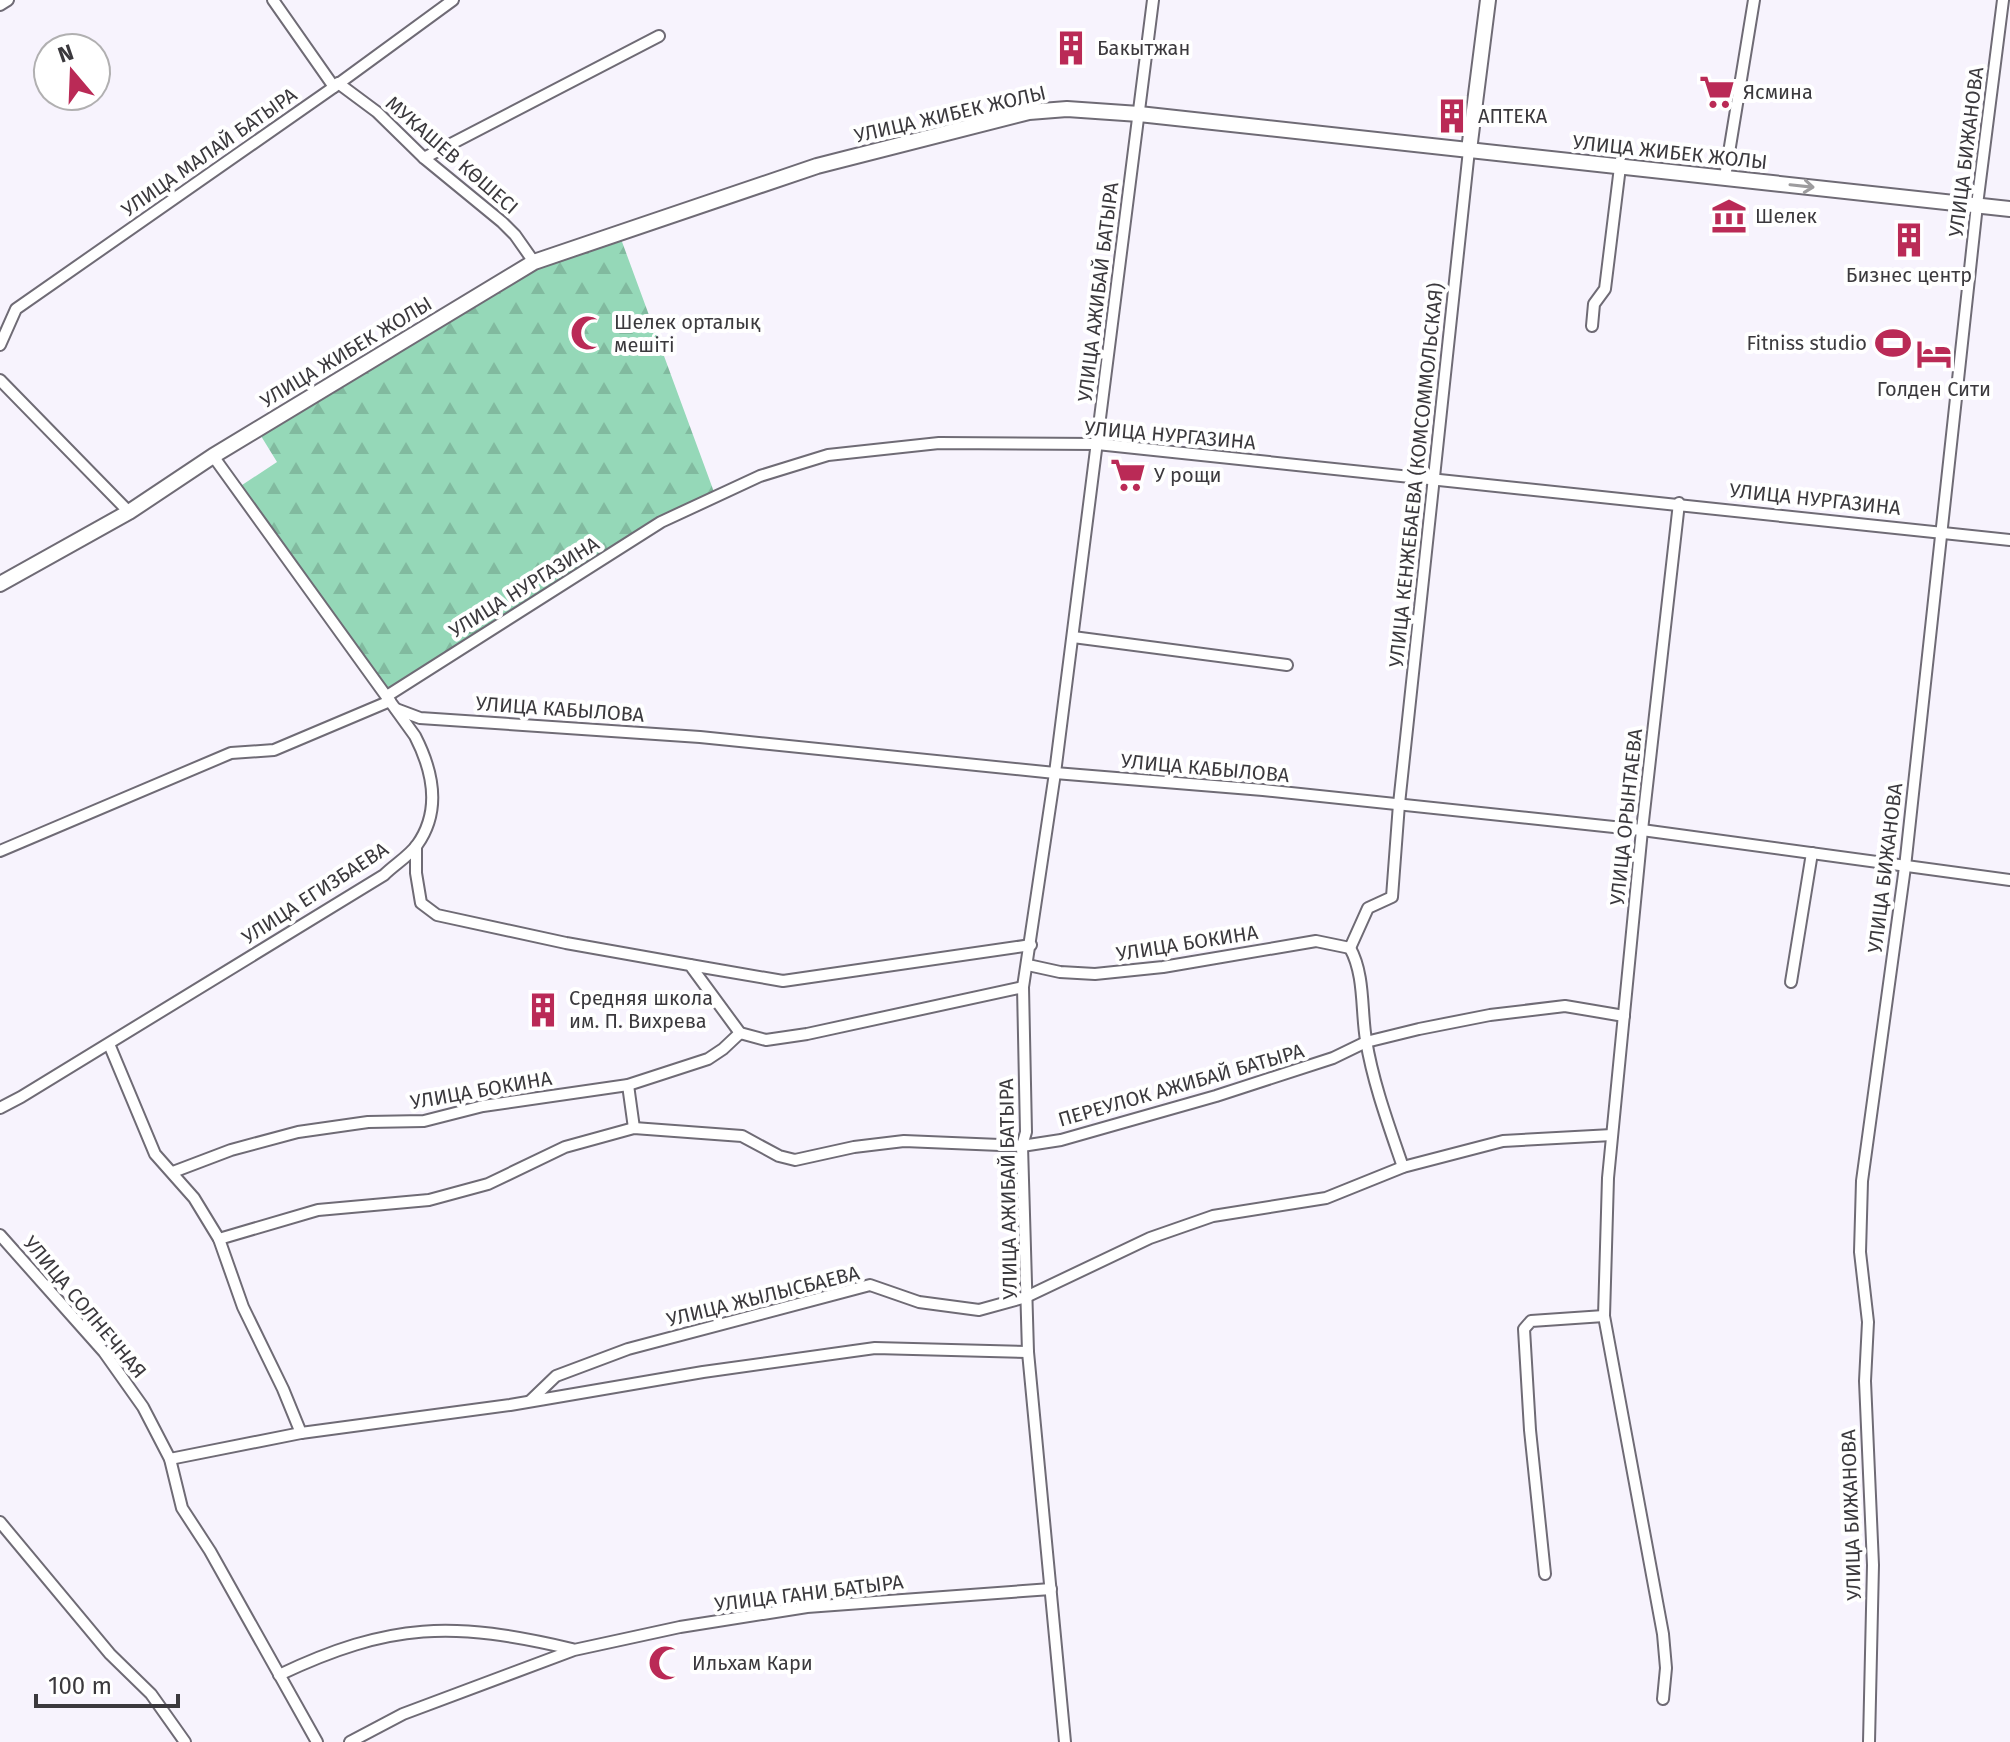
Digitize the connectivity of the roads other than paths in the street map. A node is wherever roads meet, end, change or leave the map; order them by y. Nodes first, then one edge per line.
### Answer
1 (8, 0) edge
2 (273, 0) edge
3 (453, 0) edge
4 (1153, 0) edge
5 (1488, 0) edge
6 (1754, 0) edge
7 (2003, 0) edge
8 (0, 5) edge
9 (659, 36) dead end
10 (336, 85) junction
11 (1139, 114) junction
12 (1469, 150) junction
13 (424, 158) junction
14 (1620, 167) junction
15 (1725, 177) junction
16 (1977, 205) junction
17 (2010, 209) edge
18 (534, 262) junction
19 (1592, 326) dead end
20 (0, 345) edge
21 (0, 380) edge
22 (1097, 444) junction
23 (213, 456) junction
24 (1433, 479) junction
25 (1679, 503) junction
26 (129, 512) junction
27 (1942, 531) junction
28 (2010, 540) edge
29 (0, 584) edge
30 (1073, 637) junction
31 (1287, 665) dead end
32 (391, 702) junction
33 (1055, 773) junction
34 (1399, 804) junction
35 (1642, 830) junction
36 (416, 846) junction
37 (0, 851) edge
38 (1812, 853) junction
39 (1905, 867) junction
40 (2010, 880) edge
41 (1031, 945) junction
42 (1350, 948) junction
43 (690, 965) junction
44 (1028, 965) junction
45 (1791, 982) dead end
46 (1023, 987) junction
47 (1624, 1016) junction
48 (740, 1033) junction
49 (1366, 1042) junction
50 (109, 1044) junction
51 (628, 1085) junction
52 (0, 1108) edge
53 (634, 1128) junction
54 (1612, 1135) junction
55 (1022, 1146) junction
56 (1403, 1167) junction
57 (173, 1172) junction
58 (0, 1235) edge
59 (219, 1239) junction
60 (1026, 1297) junction
61 (1604, 1316) junction
62 (1028, 1352) junction
63 (530, 1401) junction
64 (301, 1433) junction
65 (170, 1459) junction
66 (0, 1522) edge
67 (1545, 1574) dead end
68 (1051, 1589) junction
69 (574, 1650) junction
70 (279, 1675) junction
71 (1663, 1699) dead end
72 (185, 1742) edge
73 (317, 1742) edge
74 (350, 1742) edge
75 (1065, 1742) edge
76 (1869, 1742) edge

1 - 8 street
2 - 10 street, МУКАШЕВ КӨШЕСІ
3 - 10 street, УЛИЦА МАЛАЙ БАТЫРА
4 - 11 street, УЛИЦА АЖИБАЙ БАТЫРА
5 - 12 main road
6 - 15 street
7 - 16 street, УЛИЦА БИЖАНОВА
9 - 13 street
10 - 13 street, МУКАШЕВ КӨШЕСІ
10 - 20 street, УЛИЦА МАЛАЙ БАТЫРА
11 - 12 main road, УЛИЦА ЖИБЕК ЖОЛЫ
11 - 18 main road, УЛИЦА ЖИБЕК ЖОЛЫ
11 - 22 street, УЛИЦА АЖИБАЙ БАТЫРА
12 - 14 main road, УЛИЦА ЖИБЕК ЖОЛЫ
12 - 24 street, УЛИЦА КЕНЖЕБАЕВА (КОМСОММОЛЬСКАЯ)
13 - 18 street, МУКАШЕВ КӨШЕСІ
14 - 15 main road, УЛИЦА ЖИБЕК ЖОЛЫ
14 - 19 street
15 -> 16 main road, УЛИЦА ЖИБЕК ЖОЛЫ
16 - 17 main road, УЛИЦА ЖИБЕК ЖОЛЫ
16 - 27 street, УЛИЦА БИЖАНОВА
18 - 23 main road, УЛИЦА ЖИБЕК ЖОЛЫ
21 - 26 street
22 - 24 street, УЛИЦА НУРГАЗИНА
22 - 30 street, УЛИЦА АЖИБАЙ БАТЫРА
22 - 32 street, УЛИЦА НУРГАЗИНА
23 - 26 main road, УЛИЦА ЖИБЕК ЖОЛЫ
23 - 32 street, УЛИЦА ЕГИЗБАЕВА
24 - 25 street, УЛИЦА НУРГАЗИНА
24 - 34 street, УЛИЦА КЕНЖЕБАЕВА (КОМСОММОЛЬСКАЯ)
25 - 27 street, УЛИЦА НУРГАЗИНА
25 - 35 street, УЛИЦА ОРЫНТАЕВА
26 - 29 main road, УЛИЦА ЖИБЕК ЖОЛЫ
27 - 28 street, УЛИЦА НУРГАЗИНА
27 - 39 street, УЛИЦА БИЖАНОВА
30 - 31 street
30 - 33 street, УЛИЦА АЖИБАЙ БАТЫРА
32 - 33 street, УЛИЦА КАБЫЛОВА
32 - 36 street, УЛИЦА ЕГИЗБАЕВА
32 - 37 street, УЛИЦА НУРГАЗИНА
33 - 34 street, УЛИЦА КАБЫЛОВА
33 - 41 street, УЛИЦА АЖИБАЙ БАТЫРА
34 - 35 street, УЛИЦА КАБЫЛОВА
34 - 42 street, УЛИЦА КЕНЖЕБАЕВА (КОМСОММОЛЬСКАЯ)
35 - 38 street, УЛИЦА КАБЫЛОВА
35 - 47 street, УЛИЦА ОРЫНТАЕВА
36 - 43 street
36 - 50 street, УЛИЦА ЕГИЗБАЕВА
38 - 39 street, УЛИЦА КАБЫЛОВА
38 - 45 street
39 - 40 street, УЛИЦА КАБЫЛОВА
39 - 76 street, УЛИЦА БИЖАНОВА
41 - 43 street
41 - 44 street, УЛИЦА АЖИБАЙ БАТЫРА
42 - 44 street, УЛИЦА БОКИНА
42 - 49 street
43 - 48 street
44 - 46 street, УЛИЦА АЖИБАЙ БАТЫРА
46 - 48 street
46 - 55 street, УЛИЦА АЖИБАЙ БАТЫРА
47 - 49 street, ПЕРЕУЛОК АЖИБАЙ БАТЫРА
47 - 54 street, УЛИЦА ОРЫНТАЕВА
48 - 51 street, УЛИЦА БОКИНА
49 - 55 street, ПЕРЕУЛОК АЖИБАЙ БАТЫРА
49 - 56 street
50 - 52 street, УЛИЦА ЕГИЗБАЕВА
50 - 57 street
51 - 53 street
51 - 57 street, УЛИЦА БОКИНА
53 - 55 street, ПЕРЕУЛОК АЖИБАЙ БАТЫРА
53 - 59 street
54 - 56 street, УЛИЦА ЖЫЛЫСБАЕВА
54 - 61 street, УЛИЦА ОРЫНТАЕВА
55 - 60 street, УЛИЦА АЖИБАЙ БАТЫРА
56 - 60 street, УЛИЦА ЖЫЛЫСБАЕВА
57 - 59 street
58 - 65 street, УЛИЦА СОЛНЕЧНАЯ
59 - 64 street
60 - 62 street, УЛИЦА АЖИБАЙ БАТЫРА
60 - 63 street, УЛИЦА ЖЫЛЫСБАЕВА
61 - 67 street
61 - 71 street, УЛИЦА ОРЫНТАЕВА
62 - 63 street
62 - 68 street, УЛИЦА АЖИБАЙ БАТЫРА
63 - 64 street
64 - 65 street
65 - 70 street, УЛИЦА СОЛНЕЧНАЯ
66 - 72 street
68 - 69 street, УЛИЦА ГАНИ БАТЫРА
68 - 75 street, УЛИЦА АЖИБАЙ БАТЫРА
69 - 70 street, УЛИЦА ГАНИ БАТЫРА
69 - 74 street, УЛИЦА ГАНИ БАТЫРА
70 - 73 street, УЛИЦА СОЛНЕЧНАЯ

